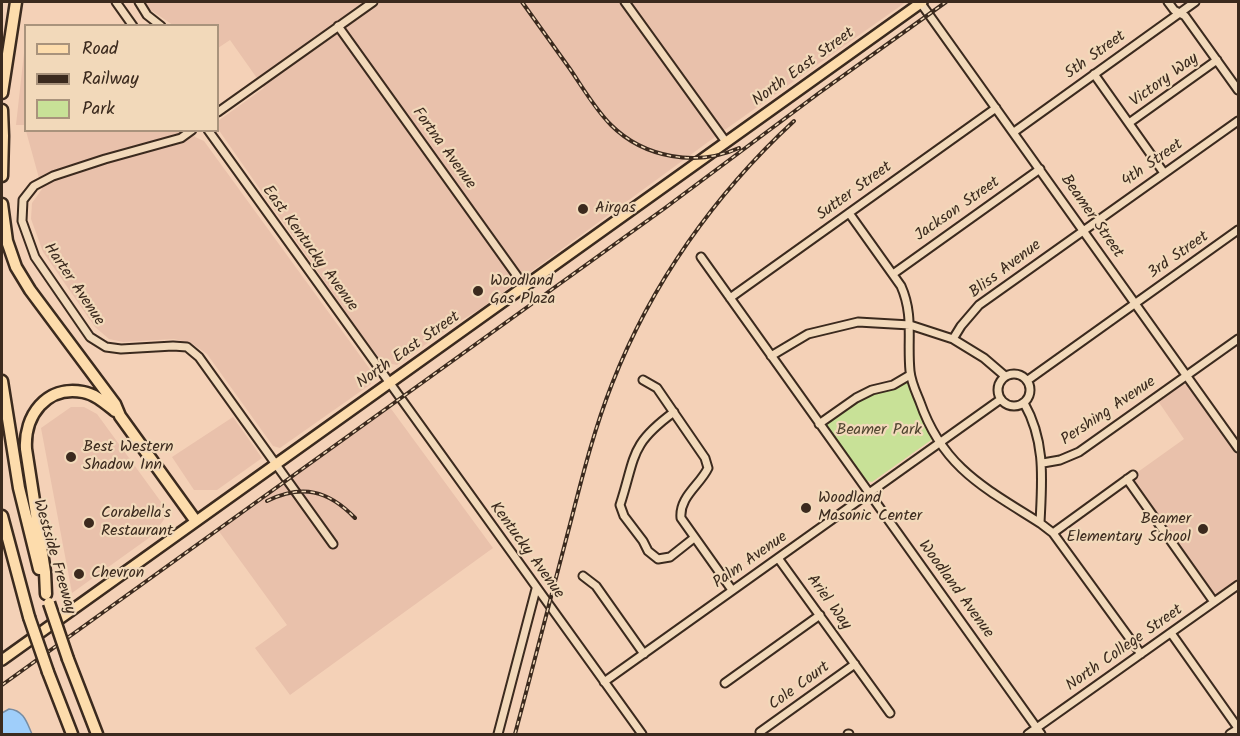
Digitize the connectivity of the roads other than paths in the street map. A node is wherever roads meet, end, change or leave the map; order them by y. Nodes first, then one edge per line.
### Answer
1 (16, 2) edge
2 (116, 2) edge
3 (140, 2) edge
4 (373, 2) edge
5 (626, 2) edge
6 (921, 2) edge
7 (1168, 2) edge
8 (1195, 2) edge
9 (1180, 13) junction
10 (132, 24) edge
11 (158, 24) edge
12 (339, 26) junction
13 (1217, 60) junction
14 (1094, 74) junction
15 (1239, 90) edge
16 (2, 93) edge
17 (996, 108) junction
18 (2, 110) edge
19 (219, 111) edge
20 (1239, 121) edge
21 (1129, 123) junction
22 (189, 132) edge
23 (208, 132) edge
24 (1014, 132) junction
25 (726, 142) junction
26 (1040, 169) junction
27 (1164, 173) junction
28 (2, 176) edge
29 (2, 204) edge
30 (849, 213) junction
31 (1084, 230) junction
32 (1239, 230) edge
33 (701, 257) dead end
34 (893, 274) junction
35 (525, 287) junction
36 (730, 298) junction
37 (1136, 303) junction
38 (910, 325) junction
39 (953, 339) junction
40 (1239, 339) edge
41 (771, 356) junction
42 (910, 375) junction
43 (1187, 375) junction
44 (1005, 376) junction
45 (643, 380) dead end
46 (1028, 380) junction
47 (2, 381) edge
48 (388, 383) junction
49 (1001, 399) junction
50 (1024, 403) junction
51 (674, 412) junction
52 (120, 416) junction
53 (819, 424) junction
54 (939, 442) junction
55 (1239, 448) edge
56 (276, 463) junction
57 (1043, 463) junction
58 (869, 494) junction
59 (2, 516) edge
60 (195, 520) junction
61 (1040, 523) junction
62 (3, 525) edge
63 (1053, 532) junction
64 (694, 538) junction
65 (333, 544) dead end
66 (778, 558) junction
67 (583, 576) dead end
68 (1239, 585) edge
69 (536, 588) junction
70 (732, 590) junction
71 (48, 599) junction
72 (1214, 602) junction
73 (820, 615) junction
74 (1170, 633) junction
75 (644, 654) junction
76 (1141, 654) junction
77 (2, 660) edge
78 (855, 664) junction
79 (604, 682) junction
80 (725, 683) dead end
81 (891, 713) dead end
82 (1239, 728) edge
83 (1039, 731) edge
84 (760, 732) dead end
85 (72, 735) edge
86 (97, 735) edge
87 (498, 735) edge
88 (642, 735) edge
89 (1028, 735) edge
90 (1230, 735) edge

1 - 16 highway
2 - 10 street
3 - 11 street
4 - 12 street
5 - 25 street
6 - 17 street, Beamer Street
6 - 25 main road, North East Street
7 - 9 street
8 - 9 street, 5th Street
9 - 13 street
9 - 14 street, 5th Street
12 - 19 street
12 - 35 street, Fortna Avenue
13 - 15 street
13 - 21 street, Victory Way
14 - 21 street
14 - 24 street, 5th Street
17 - 24 street, Beamer Street
17 - 30 street, Sutter Street
18 - 28 highway
20 - 27 street, 4th Street
21 - 27 street
22 - 56 street, Harter Avenue
23 - 48 street, East Kentucky Avenue
24 - 26 street, Beamer Street
25 - 35 main road, North East Street
26 - 31 street, Beamer Street
26 - 34 street, Jackson Street
27 - 31 street, 4th Street
29 - 52 highway
30 - 34 street
30 - 36 street, Sutter Street
31 - 37 street, Beamer Street
31 - 39 street, Bliss Avenue
32 - 37 street, 3rd Street
33 - 36 street, Woodland Avenue
34 - 38 street
35 - 48 main road, North East Street
36 - 41 street, Woodland Avenue
37 - 43 street, Beamer Street
37 - 46 street
38 - 39 street
38 - 41 street
38 - 42 street
39 - 44 street
40 - 43 street, Pershing Avenue
41 - 53 street, Woodland Avenue
42 - 53 street
42 - 54 street
43 - 55 street, Beamer Street
43 - 57 street, Pershing Avenue
44 - 46 street
44 - 49 street
45 - 51 street
46 - 50 street
47 - 71 highway, Westside Freeway
48 - 56 main road, North East Street
48 - 69 street, Kentucky Avenue
49 - 50 street
49 - 54 street, Palm Avenue
50 - 57 street
51 - 64 street
51 - 64 street
52 - 60 highway
52 - 71 highway
53 - 58 street, Woodland Avenue
54 - 58 street, Palm Avenue
54 - 61 street
56 - 60 main road, North East Street
56 - 65 street, Harter Avenue
57 - 61 street
58 - 66 street, Palm Avenue
58 - 83 street, Woodland Avenue
59 - 62 highway
60 - 77 main road, North East Street
61 - 63 street
62 - 85 highway, bridge
63 - 72 street
63 - 76 street
64 - 70 street
66 - 70 street, Palm Avenue
66 - 73 street, Ariel Way
67 - 75 street
68 - 72 street, North College Street
69 - 79 street, Kentucky Avenue
69 - 87 street
70 - 75 street, Palm Avenue
71 - 86 highway, Westside Freeway, bridge
72 - 74 street, North College Street
73 - 78 street, Ariel Way
73 - 80 street
74 - 76 street, North College Street
74 - 82 street
75 - 79 street, Palm Avenue
76 - 83 street, North College Street
78 - 81 street, Ariel Way
78 - 84 street, Cole Court
79 - 88 street, Kentucky Avenue
82 - 90 street
83 - 89 street, North College Street

